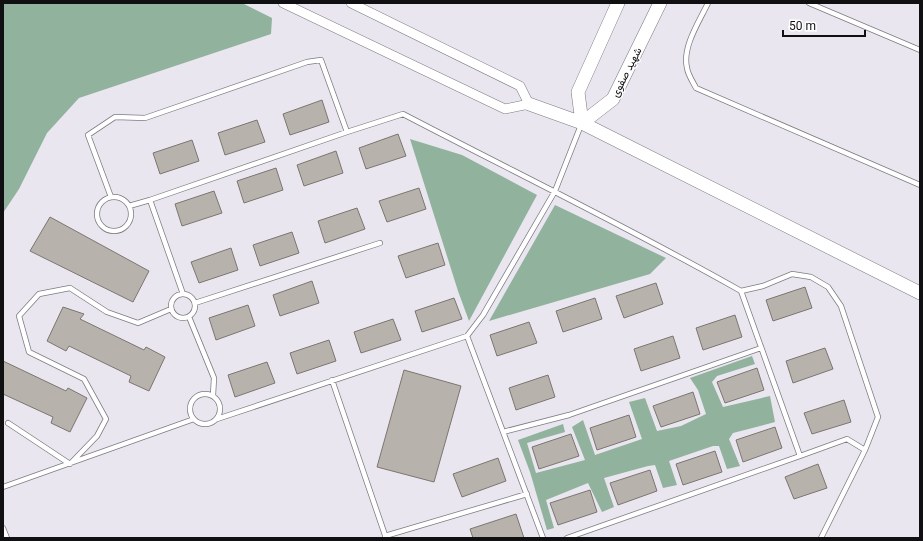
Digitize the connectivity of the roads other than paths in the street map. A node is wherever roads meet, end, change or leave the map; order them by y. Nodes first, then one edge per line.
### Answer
1 (283, 3) edge
2 (351, 3) edge
3 (618, 3) edge
4 (660, 3) edge
5 (708, 3) edge
6 (809, 3) edge
7 (920, 50) edge
8 (530, 104) junction
9 (582, 122) junction
10 (347, 132) junction
11 (920, 185) edge
12 (555, 191) junction
13 (111, 197) junction
14 (150, 200) junction
15 (129, 206) junction
16 (380, 242) dead end
17 (740, 291) junction
18 (920, 293) edge
19 (183, 294) junction
20 (195, 303) junction
21 (171, 309) junction
22 (189, 317) junction
23 (467, 336) junction
24 (761, 348) junction
25 (332, 380) junction
26 (213, 395) junction
27 (194, 419) junction
28 (217, 419) junction
29 (8, 423) dead end
30 (503, 432) junction
31 (865, 450) junction
32 (800, 456) junction
33 (70, 464) junction
34 (3, 487) edge
35 (527, 494) junction
36 (3, 528) edge
37 (385, 537) edge
38 (7, 538) edge
39 (543, 538) edge
40 (567, 538) edge
41 (821, 538) edge

1 - 8 street
2 - 8 street
3 - 9 street
4 - 9 street, شهید صفوی
5 - 11 lane
6 - 7 lane
8 - 9 street
9 - 12 lane
9 - 18 street
10 - 12 lane
10 - 13 lane
10 - 14 lane
12 - 17 lane
12 - 23 lane
13 - 15 lane
13 - 15 lane
14 - 15 lane
14 - 19 lane
16 - 20 lane
17 - 24 lane
17 - 31 lane
19 - 20 lane
19 - 21 lane
20 - 22 lane
21 - 22 lane
21 - 33 lane
22 - 26 lane
23 - 25 lane
23 - 30 lane
24 - 30 lane
24 - 32 lane
25 - 28 lane
25 - 37 lane
26 - 27 lane
26 - 28 lane
27 - 28 lane
27 - 33 lane
29 - 33 lane
30 - 35 lane
31 - 32 lane
31 - 41 lane
32 - 40 lane
33 - 34 lane
35 - 37 lane
35 - 39 lane
36 - 38 lane

